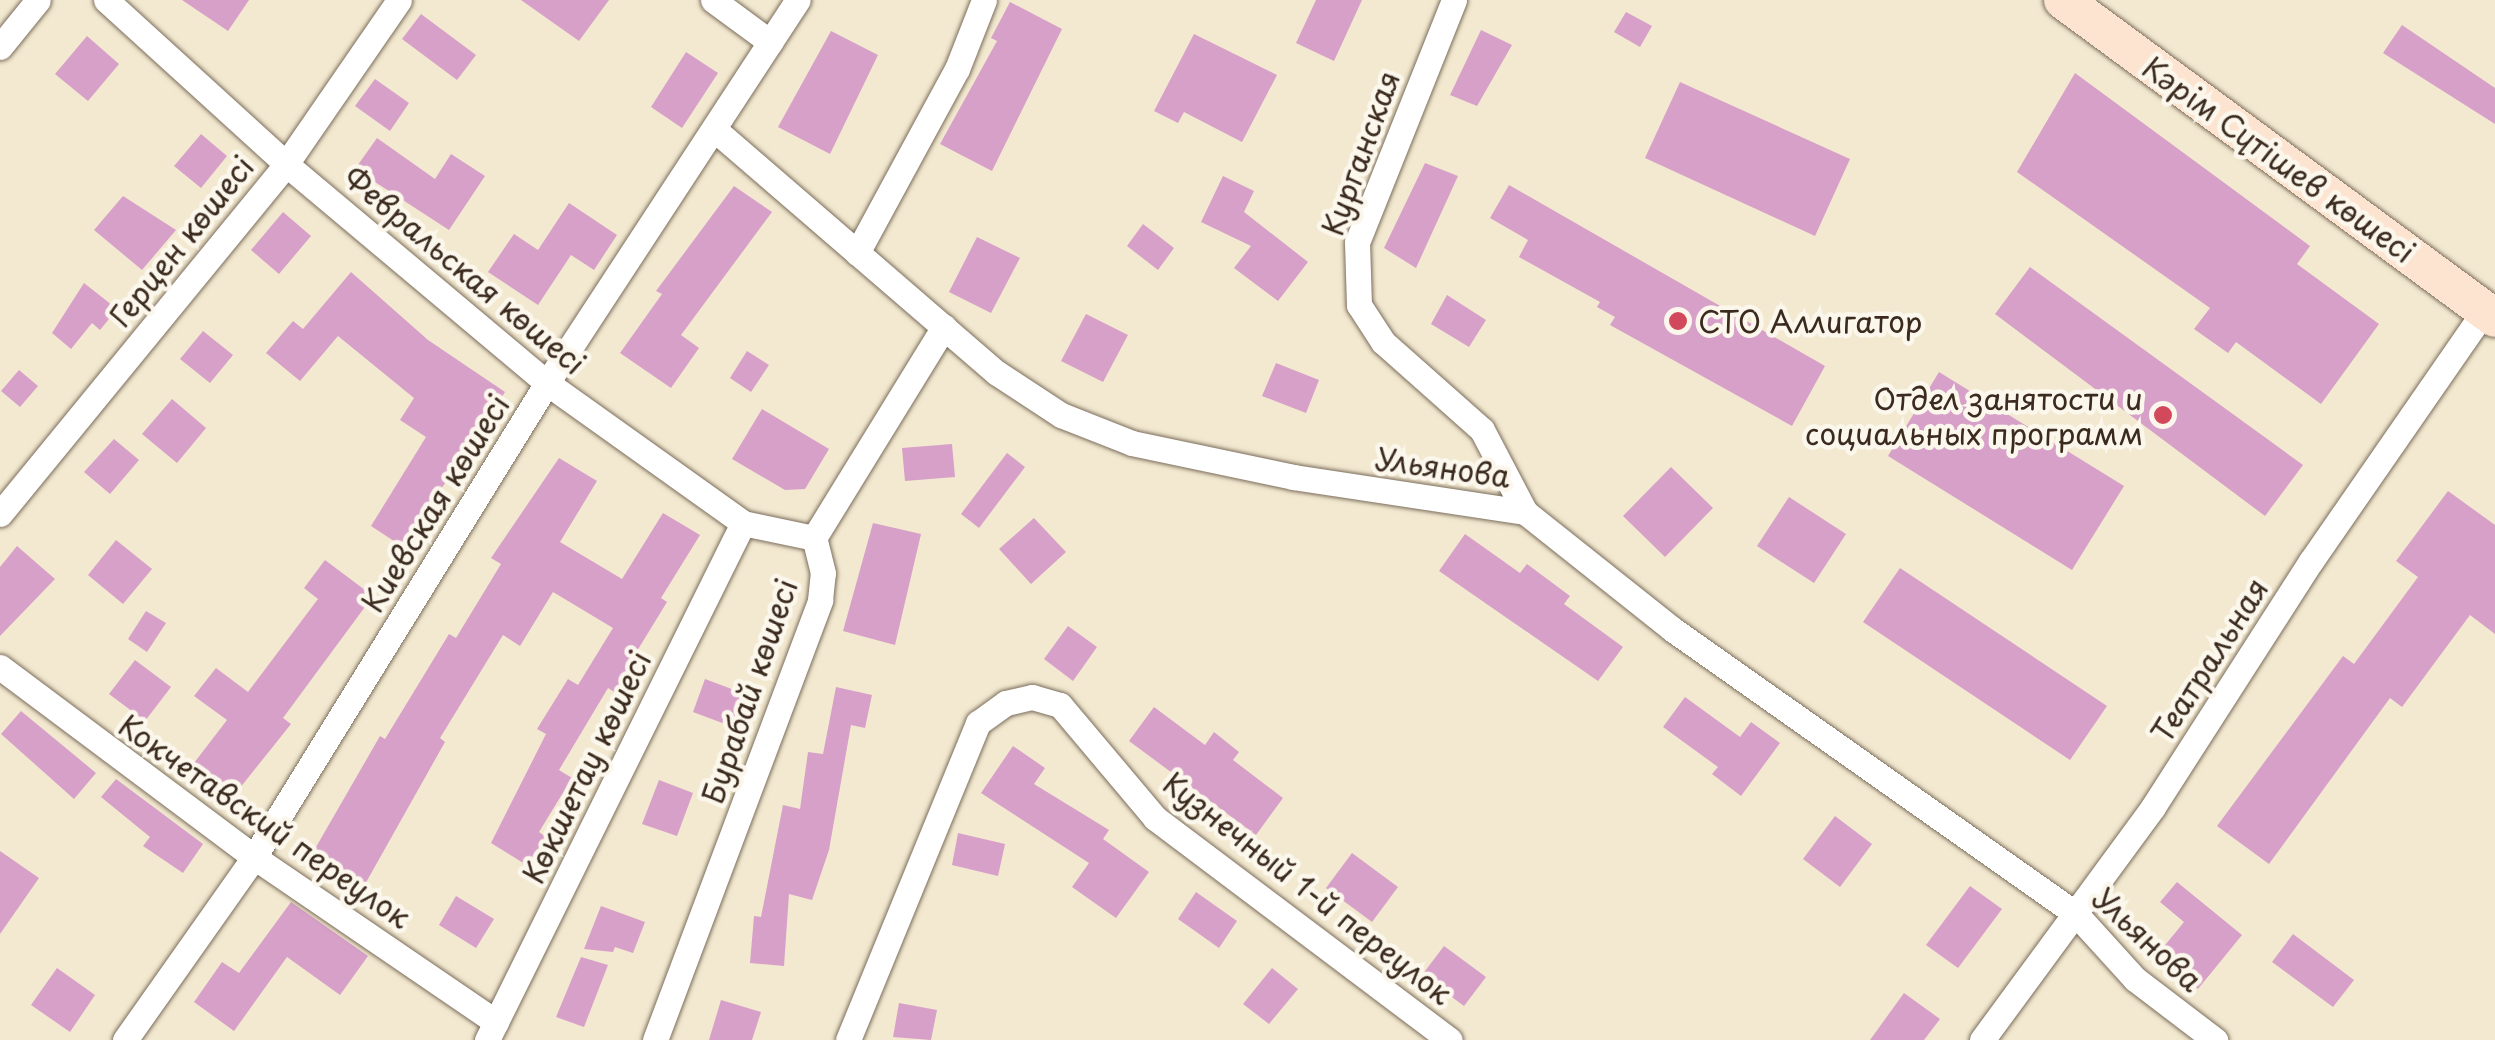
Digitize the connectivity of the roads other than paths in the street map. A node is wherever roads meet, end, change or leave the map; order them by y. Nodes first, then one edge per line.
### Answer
1 (38, 0) edge
2 (106, 0) edge
3 (399, 0) edge
4 (712, 0) edge
5 (798, 0) edge
6 (984, 0) edge
7 (1454, 0) edge
8 (2063, 0) edge
9 (770, 42) junction
10 (0, 47) edge
11 (714, 129) junction
12 (286, 164) junction
13 (857, 253) junction
14 (2490, 315) edge
15 (944, 327) junction
16 (547, 384) junction
17 (1526, 512) junction
18 (0, 514) edge
19 (743, 523) junction
20 (814, 538) junction
21 (0, 667) edge
22 (254, 857) junction
23 (2076, 914) junction
24 (492, 1031) edge
25 (126, 1040) edge
26 (655, 1040) edge
27 (848, 1040) edge
28 (1450, 1040) edge
29 (1982, 1040) edge
30 (2215, 1040) edge

1 - 10 street
2 - 12 street, Февральская көшесі
3 - 12 street, Герцен көшесі
4 - 9 street
5 - 9 street, Киевская көшесі
6 - 13 street
7 - 17 street, Курганская
8 - 14 main road, Кәрім Сүтішев көшесі
9 - 11 street, Киевская көшесі
11 - 13 street, Ульянова
11 - 16 street, Киевская көшесі
12 - 16 street, Февральская көшесі
12 - 18 street, Герцен көшесі
13 - 15 street, Ульянова
14 - 23 street, Театральная
15 - 17 street, Ульянова
15 - 20 street
16 - 19 street, Февральская көшесі
16 - 22 street, Киевская көшесі
17 - 23 street, Ульянова
19 - 20 street, Февральская көшесі
19 - 24 street, Көкшетау көшесі
20 - 26 street, Бурабай көшесі
21 - 22 street, Кокчетавский переулок
22 - 24 street, Кокчетавский переулок
22 - 25 street, Киевская көшесі
23 - 29 street, Театральная
23 - 30 street, Ульянова
27 - 28 street, Кузнечный 1-й переулок

